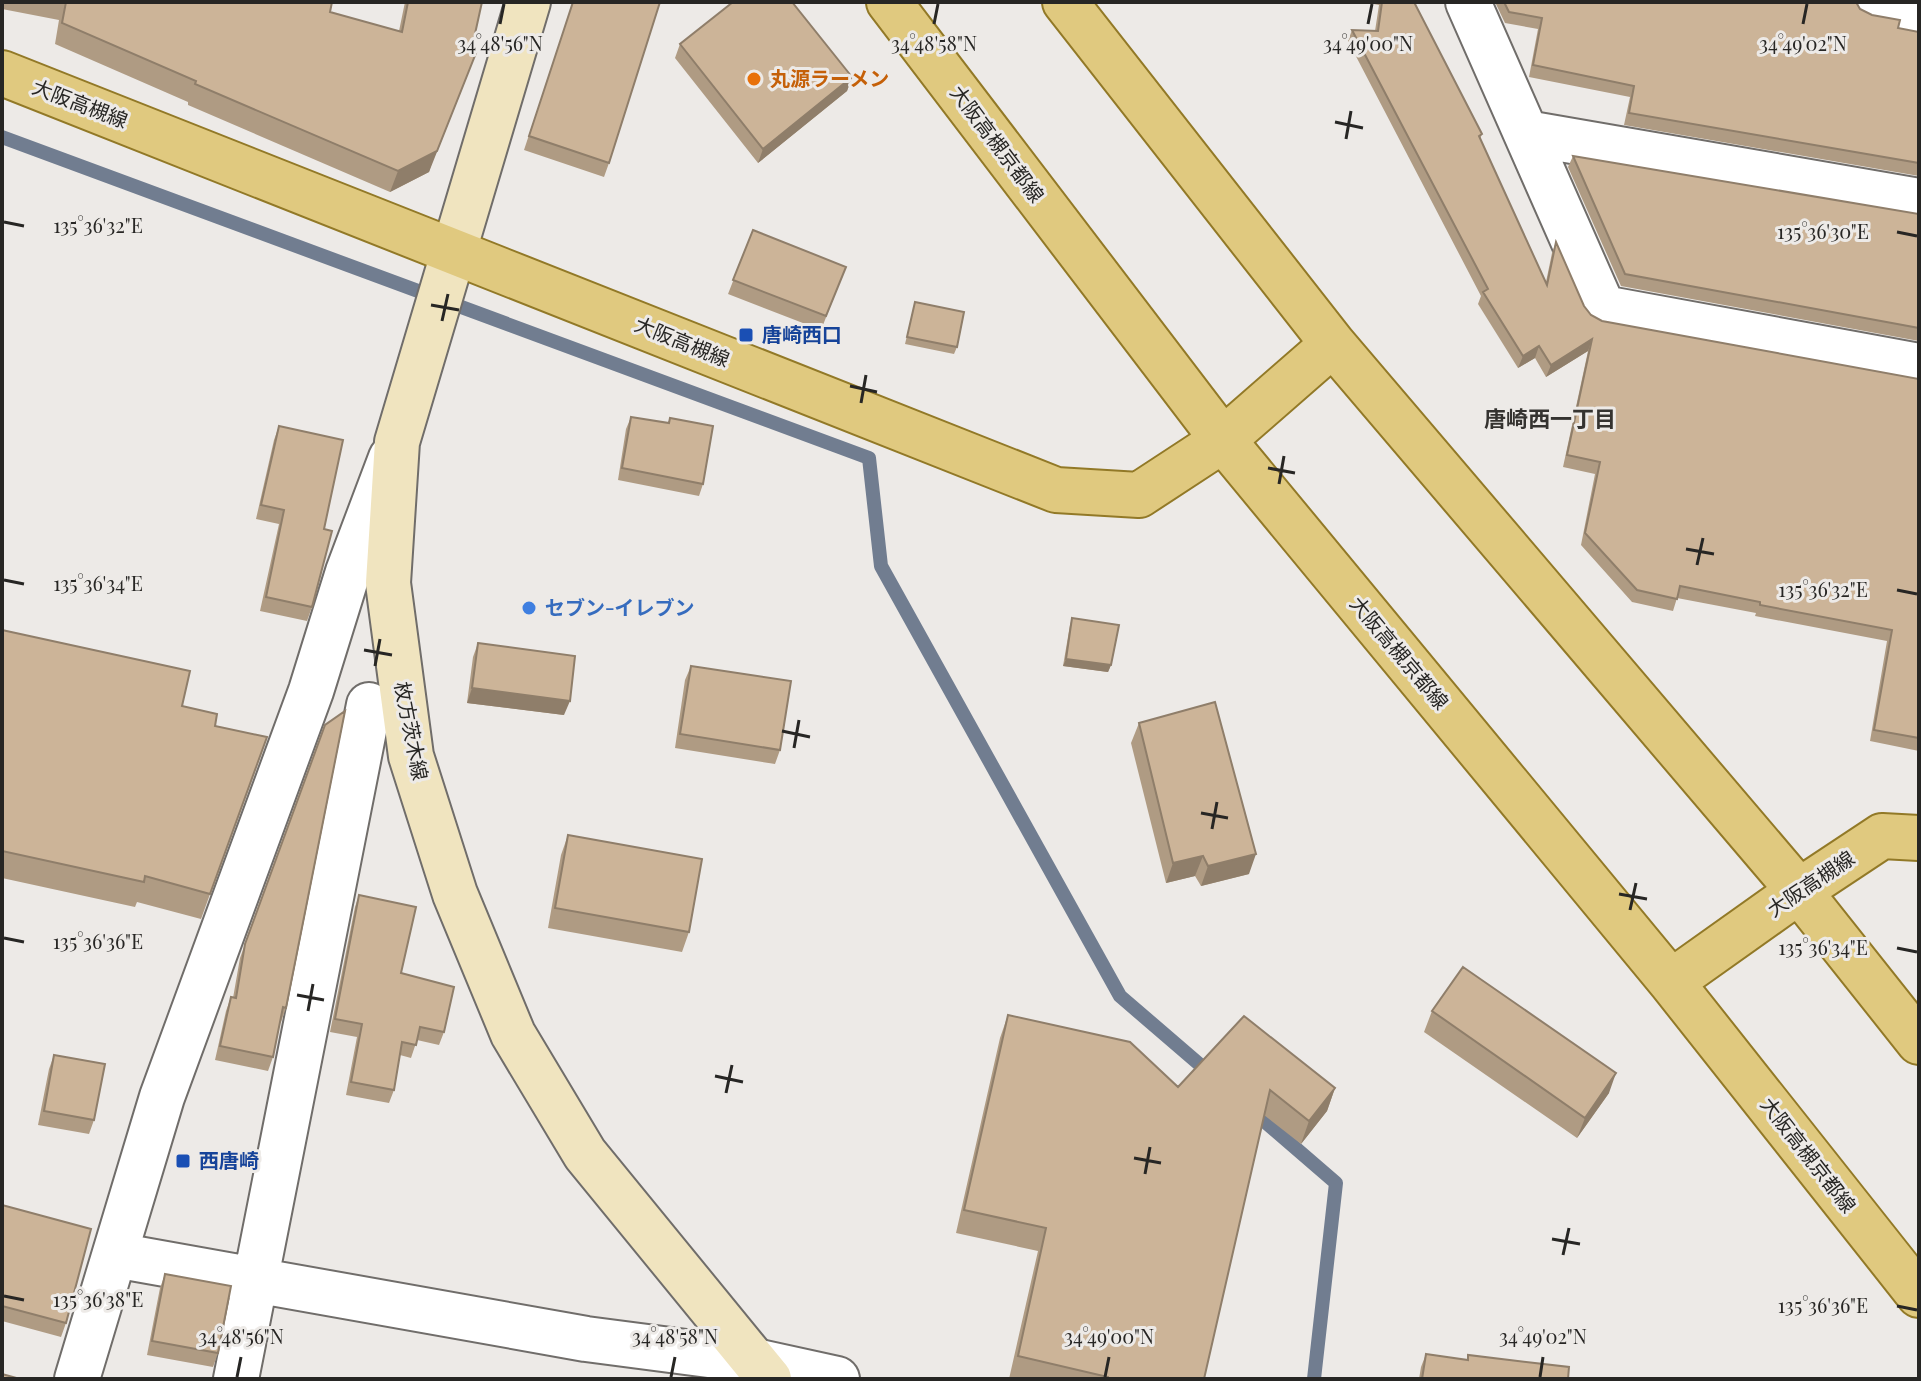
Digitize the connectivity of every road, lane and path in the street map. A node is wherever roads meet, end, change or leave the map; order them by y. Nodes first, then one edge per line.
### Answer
1 (528, 2) edge
2 (889, 2) edge
3 (1065, 2) edge
4 (1468, 2) edge
5 (1873, 2) edge
6 (1919, 11) edge
7 (2, 73) edge
8 (1526, 133) junction
9 (1919, 201) edge
10 (452, 250) junction
11 (1333, 344) junction
12 (1919, 366) edge
13 (1223, 440) junction
14 (397, 442) junction
15 (311, 691) junction
16 (387, 709) junction
17 (1919, 838) edge
18 (1799, 891) junction
19 (1671, 982) junction
20 (1919, 1042) edge
21 (115, 1255) junction
22 (257, 1281) junction
23 (1919, 1295) edge
24 (762, 1370) edge
25 (77, 1379) edge
26 (236, 1379) edge
27 (837, 1379) edge

1 - 10 main road, 枚方茨木線
2 - 13 main road, 大阪高槻京都線
3 - 11 main road
4 - 8 street
5 - 6 street
7 - 10 main road, 大阪高槻線
8 - 9 street
8 - 12 street
10 - 13 main road, 大阪高槻線
10 - 14 main road, 枚方茨木線
11 - 13 main road, 大阪高槻線
11 - 18 main road
13 - 19 main road, 大阪高槻京都線
14 - 15 street
14 - 16 main road, 枚方茨木線
15 - 16 street
15 - 21 street
16 - 22 street
16 - 24 main road, 枚方茨木線
17 - 18 main road, 大阪高槻線
18 - 19 main road, 大阪高槻線
18 - 20 main road
19 - 23 main road, 大阪高槻京都線
21 - 22 street
21 - 25 street
22 - 24 street
22 - 26 street
24 - 27 street

